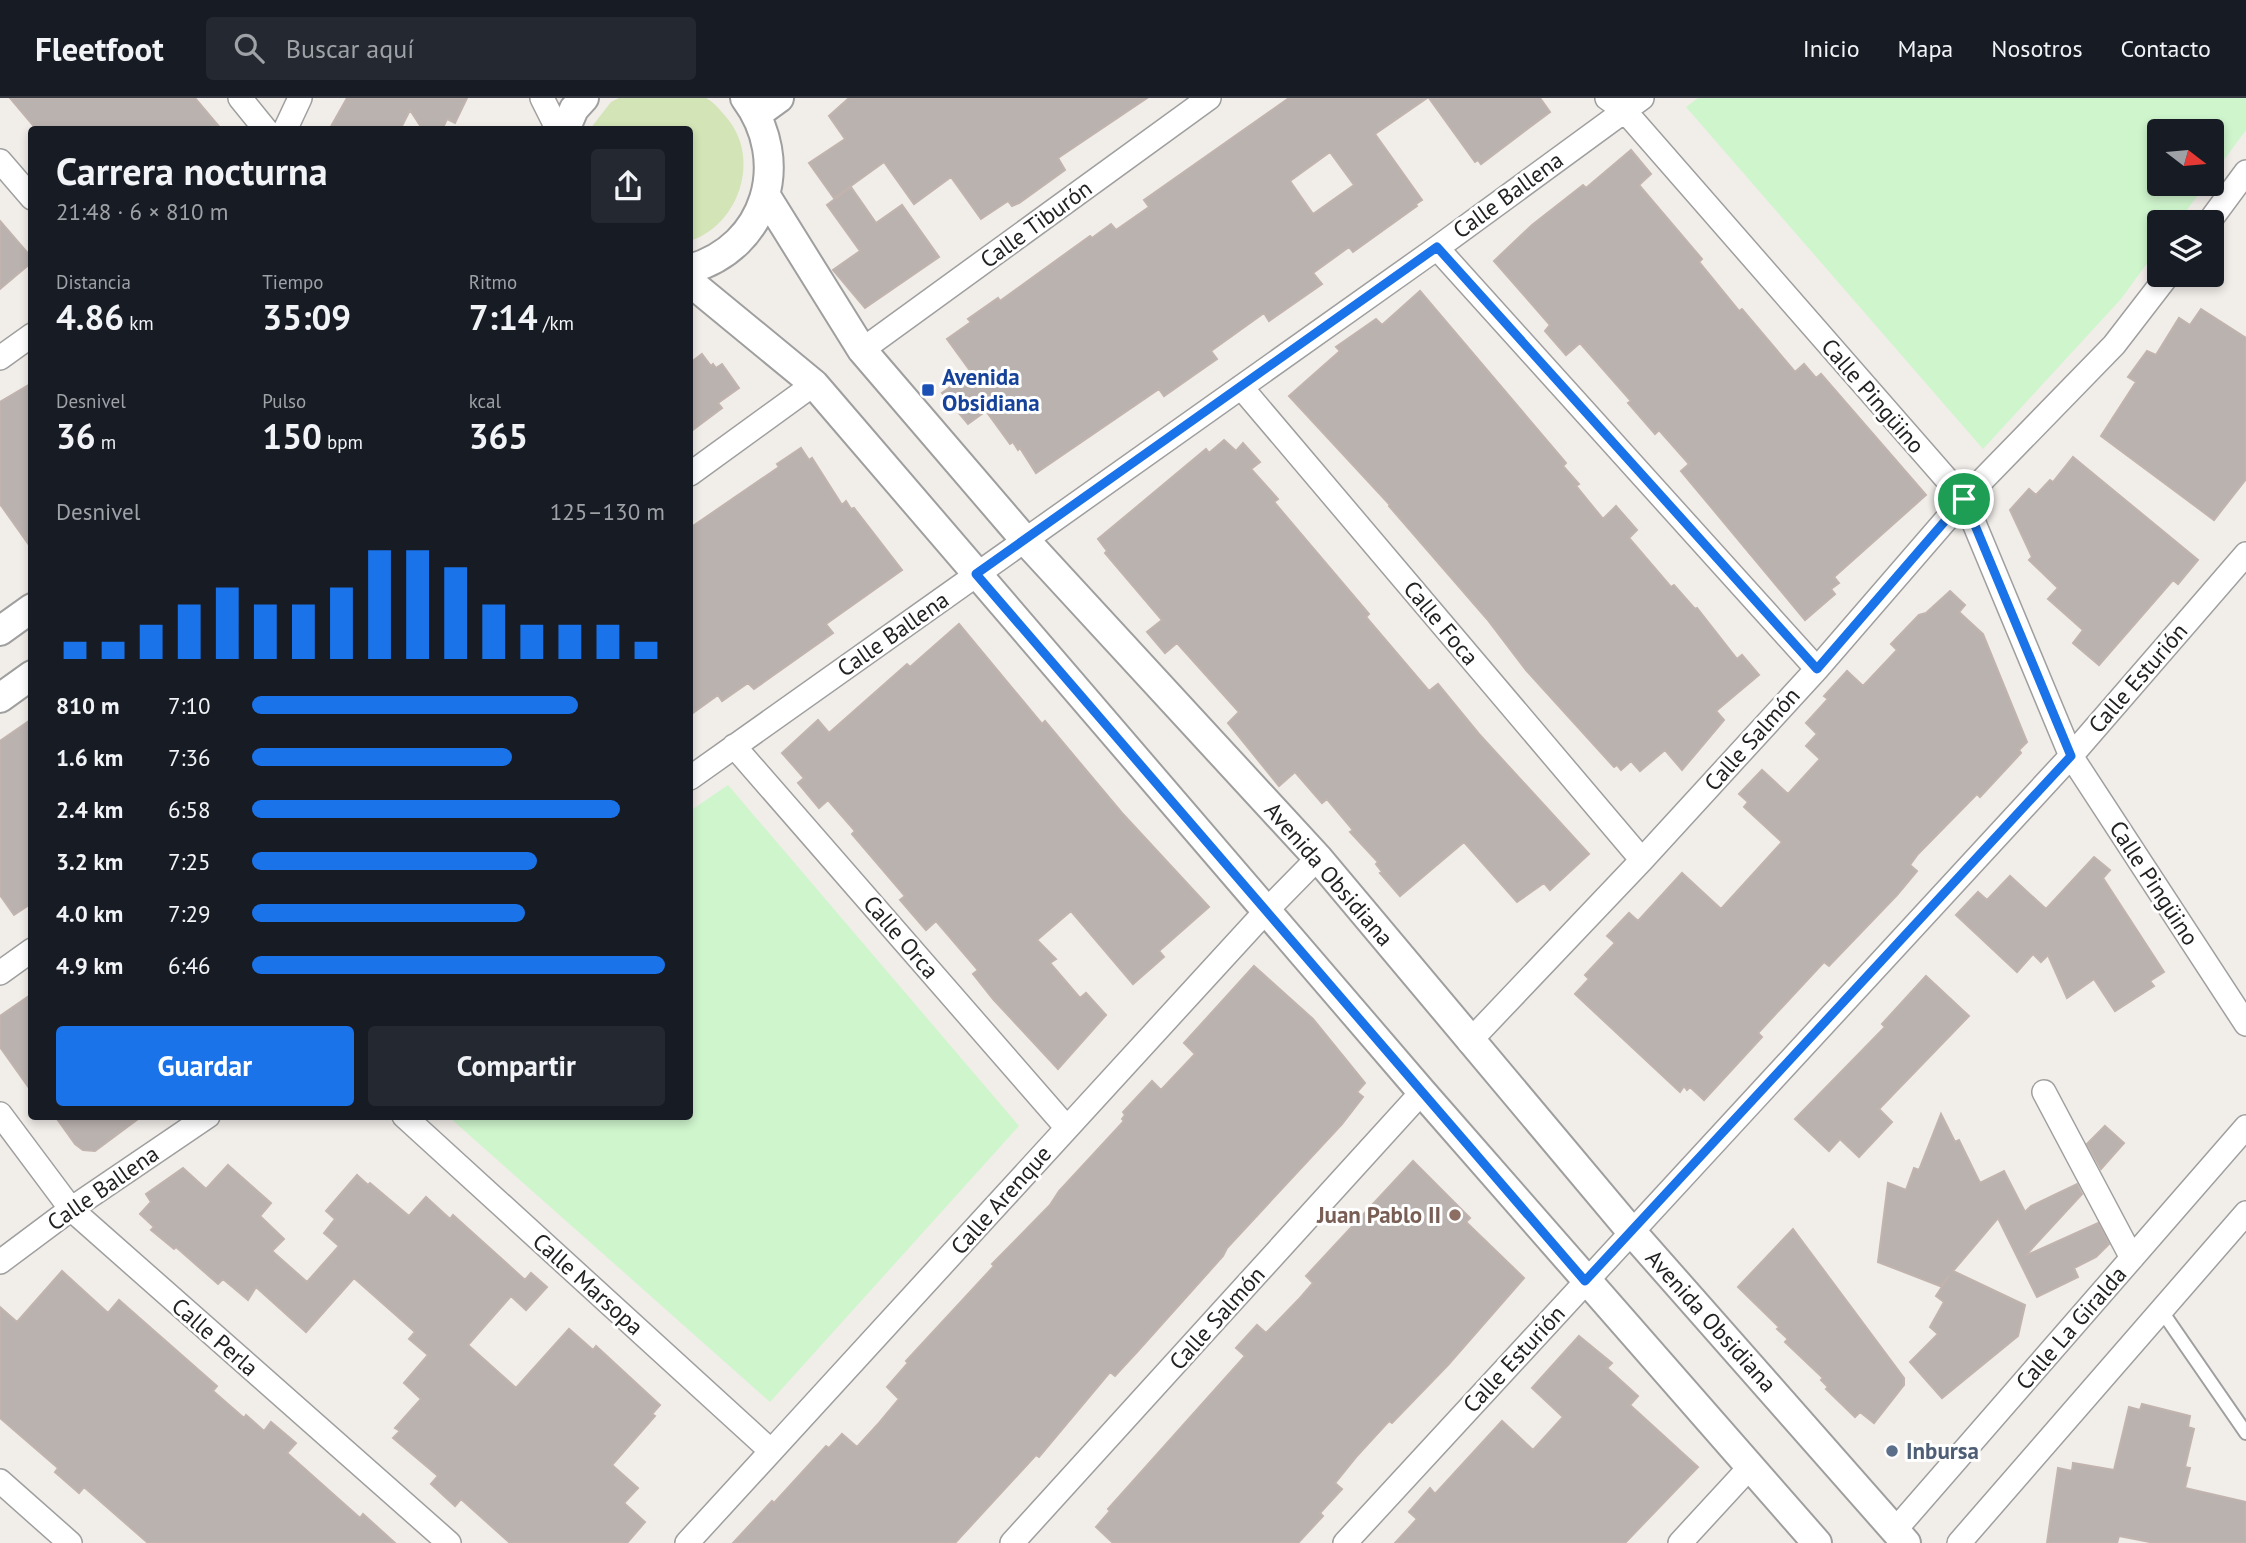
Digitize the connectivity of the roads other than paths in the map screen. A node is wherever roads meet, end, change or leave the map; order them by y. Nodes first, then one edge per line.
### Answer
1 (240, 98) edge
2 (300, 98) edge
3 (542, 98) edge
4 (584, 98) edge
5 (1209, 98) edge
6 (1624, 102) edge
7 (760, 103) edge
8 (263, 126) edge
9 (287, 126) edge
10 (556, 126) edge
11 (567, 126) edge
12 (0, 161) edge
13 (2246, 172) edge
14 (28, 193) edge
15 (766, 196) junction
16 (2218, 210) edge
17 (1437, 247) junction
18 (693, 268) edge
19 (693, 284) edge
20 (2159, 287) edge
21 (28, 338) edge
22 (862, 349) junction
23 (0, 358) edge
24 (814, 384) junction
25 (1241, 387) junction
26 (693, 472) edge
27 (1964, 499) junction
28 (1025, 540) junction
29 (2246, 554) edge
30 (976, 574) junction
31 (28, 611) edge
32 (0, 631) edge
33 (1817, 669) junction
34 (28, 678) edge
35 (0, 698) edge
36 (734, 746) junction
37 (2071, 756) junction
38 (693, 776) edge
39 (1318, 858) junction
40 (1642, 860) junction
41 (1266, 911) junction
42 (28, 953) edge
43 (0, 972) edge
44 (2246, 1024) edge
45 (1469, 1042) junction
46 (2044, 1092) dead end
47 (1422, 1093) junction
48 (0, 1114) edge
49 (202, 1120) edge
50 (408, 1120) edge
51 (2246, 1127) edge
52 (1067, 1128) junction
53 (71, 1209) junction
54 (2246, 1213) edge
55 (1631, 1231) junction
56 (2132, 1258) junction
57 (0, 1262) edge
58 (1585, 1281) junction
59 (2161, 1310) junction
60 (2246, 1433) edge
61 (771, 1451) junction
62 (1750, 1466) junction
63 (0, 1481) edge
64 (1901, 1536) edge
65 (70, 1543) edge
66 (449, 1543) edge
67 (687, 1543) edge
68 (1012, 1543) edge
69 (1345, 1543) edge
70 (1680, 1543) edge
71 (1817, 1543) edge
72 (1959, 1543) edge

1 - 8 street
2 - 9 street
3 - 10 street
4 - 11 street
5 - 22 street, Calle Tiburón
6 - 17 street, Calle Ballena
6 - 27 street, Calle Pingüino
7 - 15 street
12 - 14 street
13 - 16 street
15 - 18 street
15 - 22 street, Avenida Obsidiana
17 - 25 street, Calle Ballena
17 - 33 street
19 - 24 street
20 - 27 street, Calle Salmón
21 - 23 street
22 - 28 street, Avenida Obsidiana
24 - 26 street
24 - 30 street
25 - 28 street, Calle Ballena
25 - 40 street, Calle Foca
27 - 33 street, Calle Salmón
27 - 37 street, Calle Pingüino
28 - 30 street, Calle Ballena
28 - 39 street, Avenida Obsidiana
29 - 37 street, Calle Esturión
30 - 36 street, Calle Ballena
30 - 41 street
31 - 32 street
33 - 40 street, Calle Salmón
34 - 35 street
36 - 38 street, Calle Ballena
36 - 52 street, Calle Orca
37 - 44 street, Calle Pingüino
37 - 55 street, Calle Esturión
39 - 41 street, Calle Arenque
39 - 45 street, Avenida Obsidiana
40 - 45 street, Calle Salmón
41 - 47 street
41 - 52 street, Calle Arenque
42 - 43 street
45 - 55 street, Avenida Obsidiana
46 - 56 street
47 - 58 street
47 - 68 street, Calle Salmón
48 - 53 street, Calle Perla
49 - 53 street, Calle Ballena
50 - 61 street, Calle Marsopa
51 - 56 street, Calle La Giralda
52 - 61 street, Calle Arenque
53 - 57 street, Calle Ballena
53 - 66 street, Calle Perla
54 - 59 street
55 - 58 street, Calle Esturión
55 - 64 street, Avenida Obsidiana
56 - 64 street, Calle La Giralda
58 - 62 street
58 - 69 street, Calle Esturión
59 - 60 lane
59 - 72 street
61 - 67 street, Calle Arenque
62 - 70 street
62 - 71 street
63 - 65 street

